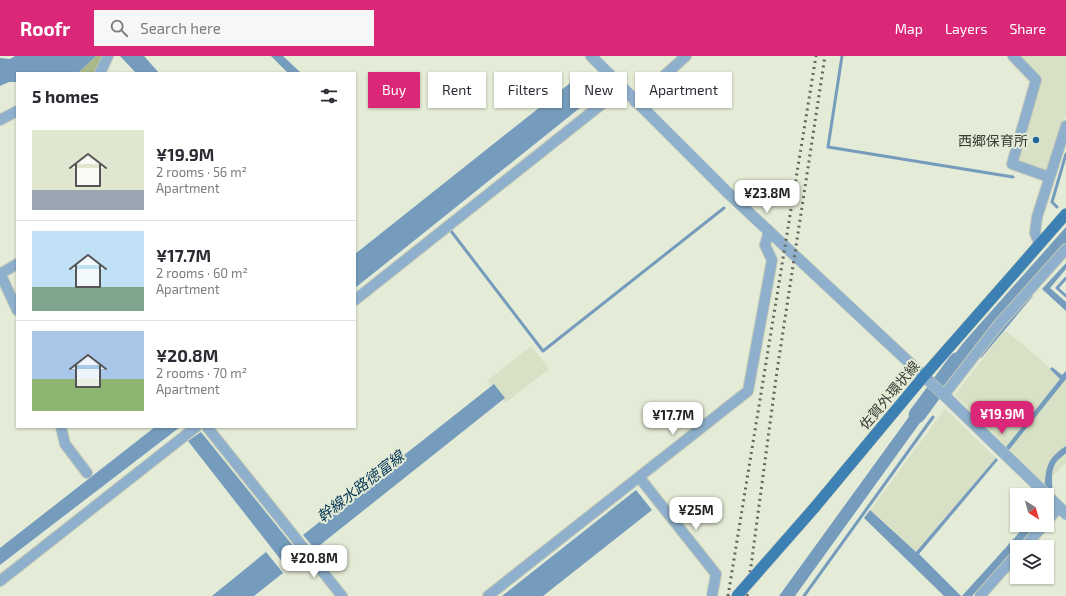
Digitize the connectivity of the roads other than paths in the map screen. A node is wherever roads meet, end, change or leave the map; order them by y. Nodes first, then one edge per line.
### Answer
1 (108, 56) edge
2 (591, 56) edge
3 (686, 56) edge
4 (1013, 56) edge
5 (100, 72) edge
6 (606, 72) edge
7 (668, 72) edge
8 (627, 93) edge
9 (635, 102) edge
10 (597, 108) edge
11 (641, 108) edge
12 (16, 112) edge
13 (0, 120) edge
14 (1066, 126) edge
15 (1049, 177) junction
16 (1066, 214) edge
17 (769, 231) junction
18 (1039, 243) junction
19 (1066, 249) edge
20 (16, 264) edge
21 (1, 270) edge
22 (356, 299) edge
23 (16, 308) edge
24 (928, 380) junction
25 (944, 395) junction
26 (61, 428) edge
27 (194, 428) edge
28 (208, 428) edge
29 (87, 473) dead end
30 (638, 477) junction
31 (1040, 488) edge
32 (1038, 532) edge
33 (1030, 540) edge
34 (1010, 562) edge
35 (0, 581) edge
36 (342, 596) edge
37 (488, 596) edge
38 (712, 596) edge
39 (737, 596) edge
40 (980, 596) edge

1 - 5 street
2 - 6 street
3 - 7 street
4 - 15 street
8 - 9 street
10 - 22 street
11 - 17 street
12 - 13 street
14 - 15 street
15 - 18 street
16 - 18 main road, 佐賀外環状線
17 - 24 street
17 - 30 street
18 - 24 main road, 佐賀外環状線
19 - 25 street
20 - 21 street
21 - 23 street
24 - 25 street
24 - 39 main road, 佐賀外環状線, bridge
25 - 31 street
26 - 29 street
27 - 35 street
28 - 36 street
30 - 37 street
30 - 38 street
32 - 33 street
34 - 40 street

